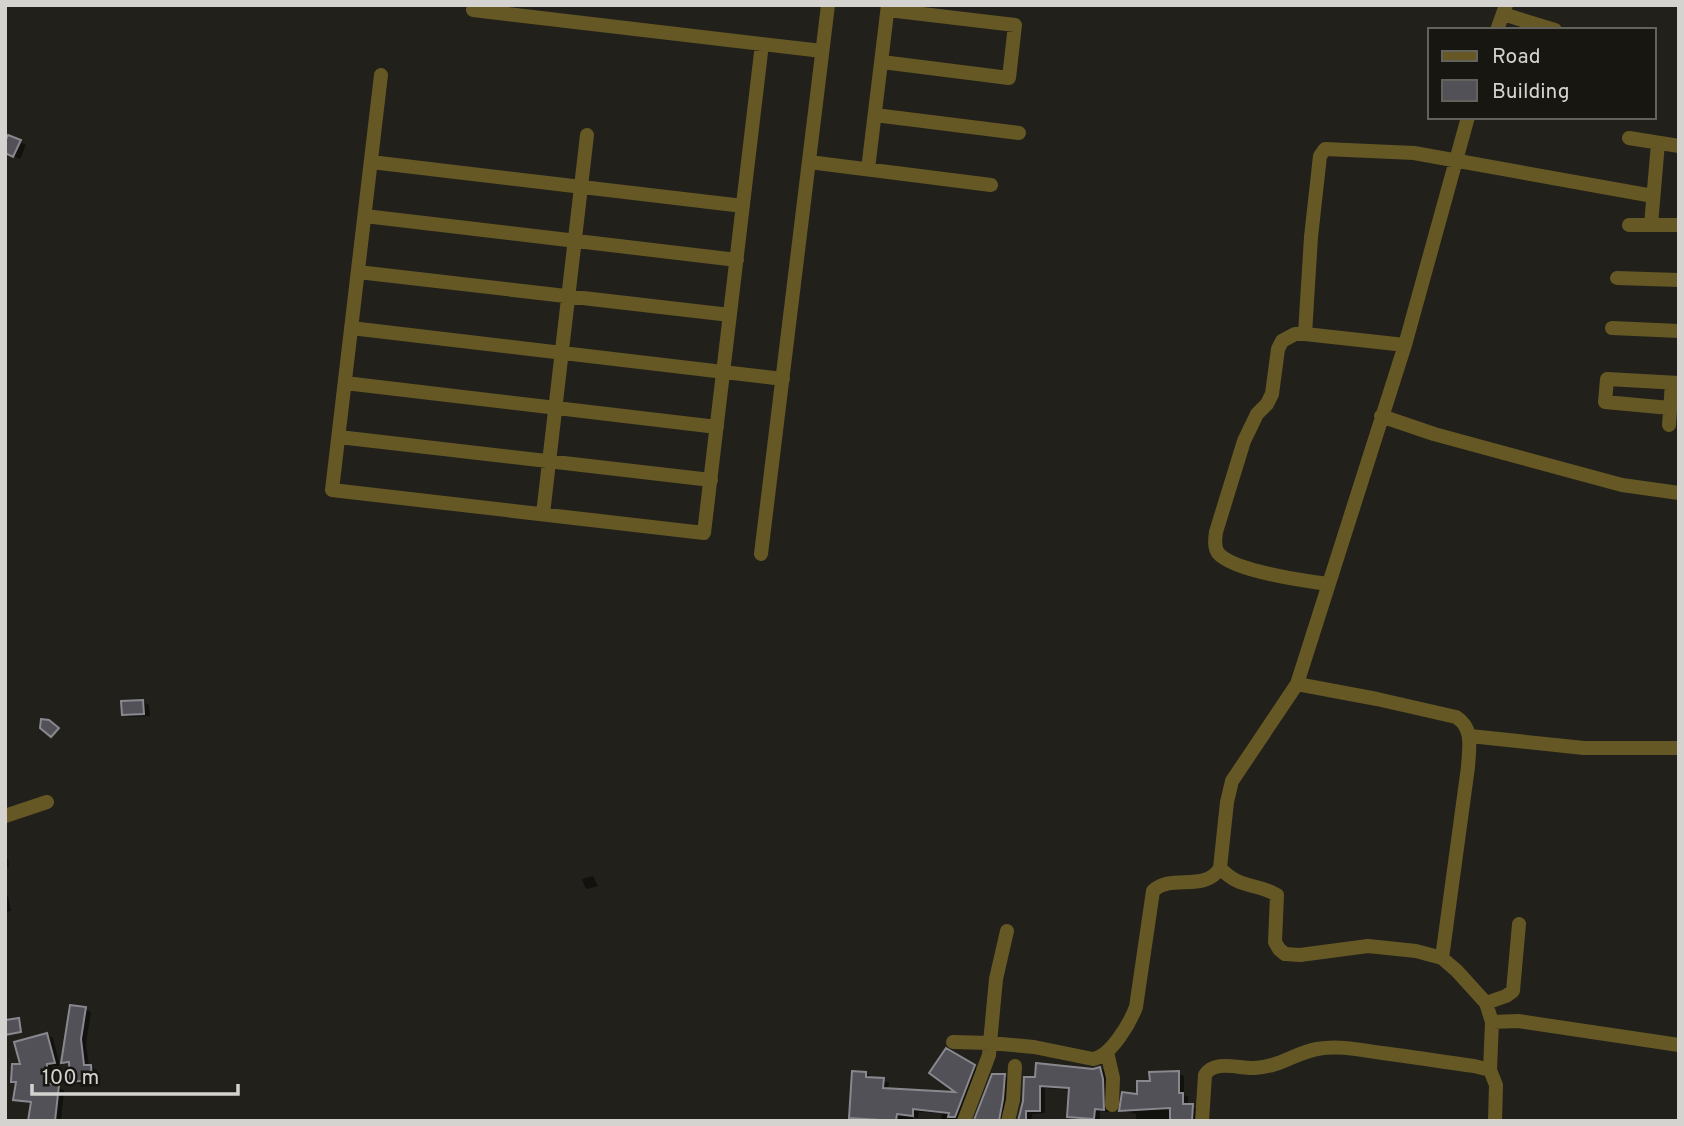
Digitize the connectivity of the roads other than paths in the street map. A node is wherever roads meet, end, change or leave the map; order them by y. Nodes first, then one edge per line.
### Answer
1 (828, 5) edge
2 (888, 8) edge
3 (474, 10) dead end
4 (1505, 10) edge
5 (1498, 28) edge
6 (1550, 28) edge
7 (762, 44) junction
8 (822, 51) junction
9 (882, 62) junction
10 (381, 75) dead end
11 (875, 115) junction
12 (1467, 119) edge
13 (1019, 133) dead end
14 (587, 135) dead end
15 (1629, 138) dead end
16 (1658, 143) junction
17 (1679, 146) edge
18 (1456, 161) junction
19 (371, 162) junction
20 (809, 162) junction
21 (869, 170) junction
22 (991, 185) dead end
23 (581, 187) junction
24 (1653, 196) junction
25 (743, 206) junction
26 (365, 216) junction
27 (1629, 225) dead end
28 (1651, 225) junction
29 (1679, 225) edge
30 (575, 241) junction
31 (737, 260) junction
32 (358, 271) junction
33 (1617, 278) dead end
34 (1679, 280) edge
35 (568, 296) junction
36 (730, 315) junction
37 (351, 328) junction
38 (1612, 328) dead end
39 (1679, 331) edge
40 (1305, 334) junction
41 (1405, 345) junction
42 (562, 353) junction
43 (723, 372) junction
44 (783, 379) junction
45 (345, 383) junction
46 (1675, 383) edge
47 (555, 408) junction
48 (1670, 408) junction
49 (1381, 416) junction
50 (1669, 425) dead end
51 (717, 427) junction
52 (339, 437) junction
53 (549, 461) junction
54 (711, 480) junction
55 (1679, 493) edge
56 (543, 514) junction
57 (761, 554) dead end
58 (1328, 584) junction
59 (1297, 684) junction
60 (1470, 736) junction
61 (1679, 748) edge
62 (47, 802) dead end
63 (5, 816) edge
64 (1220, 868) junction
65 (1519, 924) dead end
66 (1007, 931) dead end
67 (1442, 958) junction
68 (1486, 1003) junction
69 (1492, 1022) junction
70 (953, 1042) dead end
71 (990, 1043) junction
72 (1679, 1045) edge
73 (1107, 1052) junction
74 (1015, 1066) dead end
75 (1490, 1070) junction
76 (1112, 1105) dead end
77 (964, 1121) edge
78 (1008, 1121) edge
79 (1202, 1121) edge
80 (1495, 1121) edge

1 - 8 street
2 - 9 street
2 - 9 street
3 - 7 street
4 - 5 street
4 - 6 street
7 - 8 street
7 - 25 street
8 - 20 street
9 - 11 street
10 - 19 street
11 - 13 street
11 - 21 street
12 - 18 street
14 - 23 street
15 - 16 street
16 - 17 street
16 - 24 street
18 - 24 street
18 - 40 street
18 - 41 street
19 - 23 street
19 - 26 street
20 - 21 street
20 - 44 street
21 - 22 street
23 - 25 street
23 - 30 street
24 - 28 street
25 - 31 street
26 - 30 street
26 - 32 street
27 - 28 street
28 - 29 street
30 - 31 street
30 - 35 street
31 - 36 street
32 - 35 street
32 - 37 street
33 - 34 street
35 - 36 street
35 - 42 street
36 - 43 street
37 - 42 street
37 - 45 street
38 - 39 street
40 - 41 street
40 - 58 street
41 - 49 street
42 - 43 street
42 - 47 street
43 - 44 street
43 - 51 street
44 - 57 street
45 - 47 street
45 - 52 street
46 - 48 street
46 - 48 street
47 - 51 street
47 - 53 street
48 - 50 street
49 - 55 street
49 - 58 street
51 - 54 street
52 - 53 street
52 - 56 street
53 - 54 street
53 - 56 street
54 - 56 street
58 - 59 street
59 - 60 street
59 - 64 street
60 - 61 street
60 - 67 street
62 - 63 street
64 - 67 street
64 - 73 street
65 - 68 street
66 - 71 street
67 - 68 street
68 - 69 street
69 - 72 street
69 - 75 street
70 - 71 street
71 - 73 street
71 - 77 street
73 - 76 street
74 - 78 street
75 - 79 street
75 - 80 street

